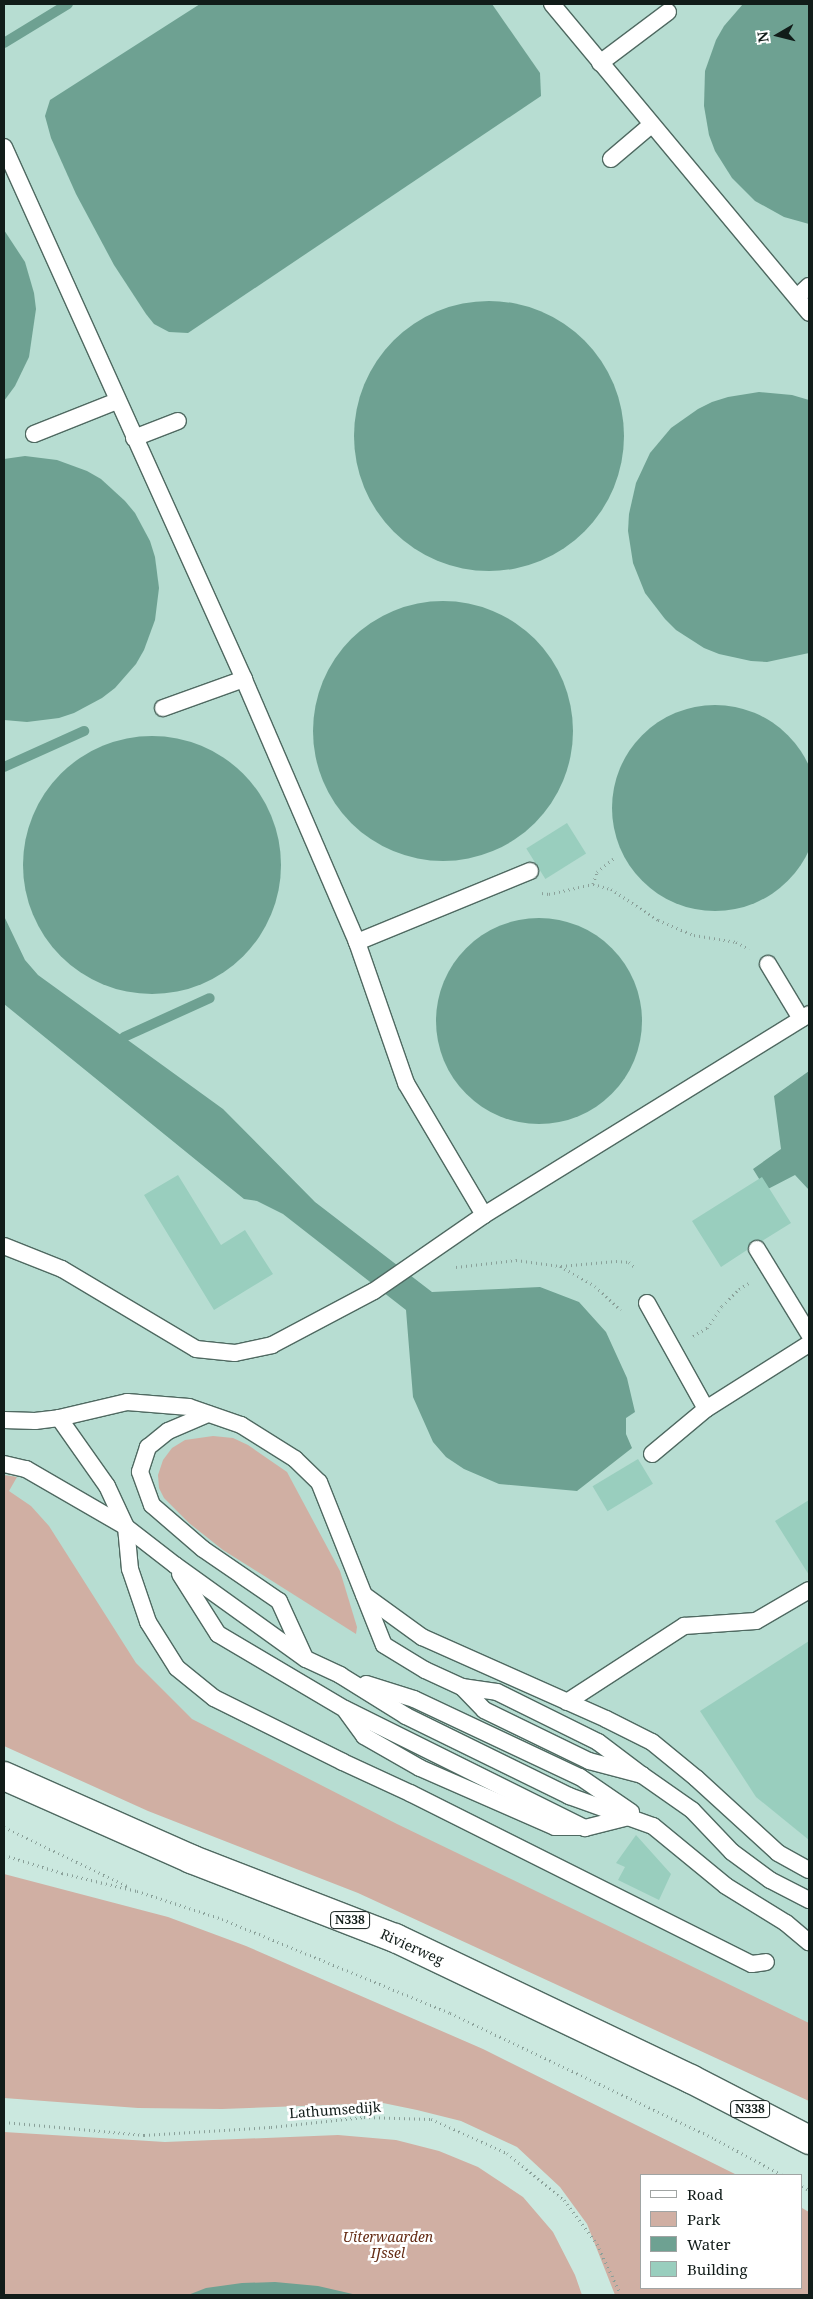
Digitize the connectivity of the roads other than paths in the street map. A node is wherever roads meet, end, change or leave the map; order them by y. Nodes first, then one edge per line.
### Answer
1 (552, 4) edge
2 (668, 12) dead end
3 (600, 63) junction
4 (651, 125) junction
5 (4, 147) edge
6 (611, 159) dead end
7 (809, 286) edge
8 (797, 297) junction
9 (809, 313) edge
10 (117, 401) junction
11 (178, 421) dead end
12 (34, 434) dead end
13 (134, 438) junction
14 (244, 679) junction
15 (163, 708) dead end
16 (530, 871) dead end
17 (357, 942) junction
18 (768, 964) road end
19 (805, 1016) edge
20 (484, 1215) junction
21 (4, 1246) edge
22 (757, 1249) dead end
23 (647, 1303) dead end
24 (809, 1334) edge
25 (809, 1344) edge
26 (706, 1409) junction
27 (208, 1414) junction
28 (59, 1418) junction
29 (4, 1420) edge
30 (652, 1454) dead end
31 (4, 1464) edge
32 (126, 1527) junction
33 (175, 1565) junction
34 (809, 1590) edge
35 (364, 1595) junction
36 (306, 1659) junction
37 (340, 1675) junction
38 (567, 1702) junction
39 (4, 1776) edge
40 (628, 1817) junction
41 (653, 1826) junction
42 (809, 1870) edge
43 (809, 1900) edge
44 (809, 1942) edge
45 (766, 1962) dead end
46 (809, 2140) edge

1 - 3 lane
2 - 3 lane
3 - 4 lane
4 - 6 lane
4 - 8 lane
5 - 10 lane
7 - 8 lane
8 - 9 lane
10 - 12 lane
10 - 13 lane
11 - 13 lane
13 - 14 lane
14 - 15 lane
14 - 17 lane
16 - 17 lane
17 - 20 lane
18 - 19 lane
19 - 20 lane
20 - 21 lane
22 - 24 lane
23 - 26 lane
25 - 26 lane
26 - 30 lane
27 - 28 lane
27 - 35 lane
27 - 36 lane
28 - 29 lane
28 - 32 lane
31 - 32 lane
32 - 33 lane
32 - 45 lane
33 - 36 lane
33 - 40 lane
34 - 38 lane
35 - 38 lane
35 - 43 lane
36 - 37 lane
37 - 40 lane
37 - 41 lane
38 - 42 lane
39 - 46 main road, Rivierweg / N338
40 - 41 lane
41 - 44 lane

